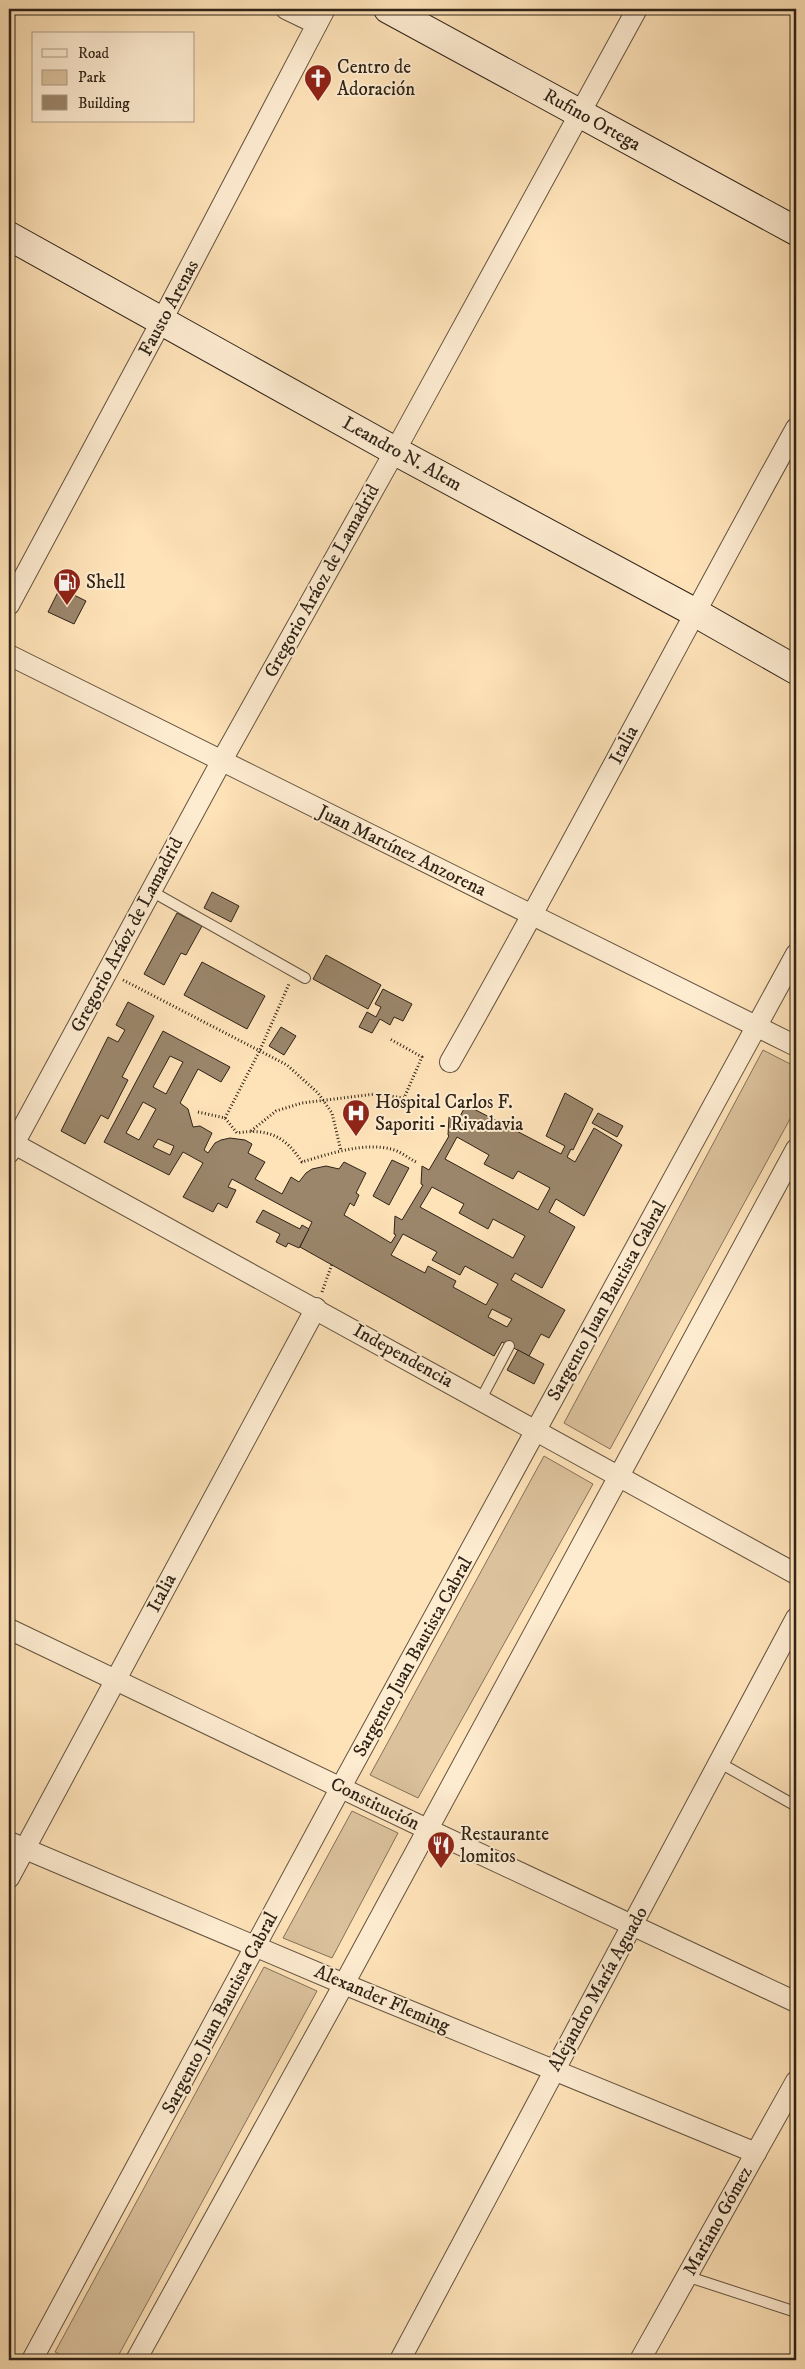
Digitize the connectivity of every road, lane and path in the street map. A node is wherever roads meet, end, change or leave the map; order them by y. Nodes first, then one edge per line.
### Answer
1 (286, 9) edge
2 (388, 9) edge
3 (637, 9) edge
4 (321, 17) edge
5 (580, 113) junction
6 (796, 231) edge
7 (9, 236) edge
8 (162, 322) junction
9 (796, 428) edge
10 (394, 451) junction
11 (9, 605) edge
12 (694, 612) junction
13 (9, 654) edge
14 (796, 670) edge
15 (221, 762) junction
16 (151, 891) junction
17 (533, 916) junction
18 (796, 954) edge
19 (107, 971) junction
20 (294, 972) junction
21 (305, 978) dead end
22 (758, 1026) junction
23 (390, 1040) dead end
24 (796, 1046) edge
25 (260, 1050) junction
26 (450, 1062) dead end
27 (322, 1100) junction
28 (198, 1112) dead end
29 (225, 1118) junction
30 (251, 1131) junction
31 (11, 1146) edge
32 (796, 1149) edge
33 (341, 1151) junction
34 (416, 1162) dead end
35 (332, 1264) dead end
36 (316, 1308) junction
37 (510, 1346) dead end
38 (481, 1399) junction
39 (536, 1430) junction
40 (620, 1478) junction
41 (796, 1574) edge
42 (796, 1618) edge
43 (9, 1629) edge
44 (116, 1680) junction
45 (720, 1763) junction
46 (341, 1787) junction
47 (796, 1806) edge
48 (427, 1829) junction
49 (17, 1846) edge
50 (9, 1878) edge
51 (633, 1925) junction
52 (255, 1946) junction
53 (344, 1984) junction
54 (796, 2002) edge
55 (554, 2070) junction
56 (796, 2082) edge
57 (756, 2153) junction
58 (686, 2276) junction
59 (796, 2312) edge
60 (32, 2360) edge
61 (136, 2360) edge
62 (400, 2360) edge
63 (640, 2360) edge

1 - 4 street
2 - 5 street, Rufino Ortega
3 - 5 street, Gregorio Aráoz de Lamadrid
4 - 8 street, Fausto Arenas
5 - 6 street, Rufino Ortega
5 - 10 street, Gregorio Aráoz de Lamadrid
7 - 8 street, Leandro N. Alem
8 - 10 street, Leandro N. Alem
8 - 11 street, Fausto Arenas
9 - 12 street, Italia
10 - 12 street, Leandro N. Alem
10 - 15 street, Gregorio Aráoz de Lamadrid
12 - 14 street, Leandro N. Alem
12 - 17 street, Italia
13 - 15 street, Juan Martínez Anzorena
15 - 16 street, Gregorio Aráoz de Lamadrid
15 - 17 street, Juan Martínez Anzorena
16 - 19 street, Gregorio Aráoz de Lamadrid
16 - 20 lane
17 - 22 street, Juan Martínez Anzorena
17 - 26 street, Italia
18 - 22 street, Sargento Juan Bautista Cabral
19 - 25 path
19 - 31 street, Gregorio Aráoz de Lamadrid
20 - 21 lane
20 - 25 path
22 - 24 street, Juan Martínez Anzorena
22 - 39 street, Sargento Juan Bautista Cabral
23 - 27 path
25 - 27 path
25 - 29 path
27 - 30 path
27 - 33 path
28 - 29 path
29 - 30 path
30 - 33 path
31 - 36 street, Independencia
32 - 40 street
33 - 34 path
35 - 36 path
36 - 38 street, Independencia
36 - 44 street, Italia
37 - 38 lane
38 - 39 street, Independencia
39 - 40 street, Independencia
39 - 46 street, Sargento Juan Bautista Cabral
40 - 41 street, Independencia
40 - 48 street
42 - 45 street, Alejandro María Aguado
43 - 44 street, Constitución
44 - 46 street, Constitución
44 - 49 street, Italia
45 - 47 lane
45 - 51 street, Alejandro María Aguado
46 - 48 street, Constitución
46 - 52 street, Sargento Juan Bautista Cabral
48 - 51 street, Constitución
48 - 53 street
49 - 50 street, Italia
49 - 52 street, Alexander Fleming
51 - 54 street, Constitución
51 - 55 street, Alejandro María Aguado
52 - 53 street, Alexander Fleming
52 - 60 street, Sargento Juan Bautista Cabral
53 - 55 street, Alexander Fleming
53 - 61 street
55 - 57 street, Alexander Fleming
55 - 62 street, Alejandro María Aguado
56 - 57 street, Mariano Gómez
57 - 58 street, Mariano Gómez
58 - 59 lane
58 - 63 street, Mariano Gómez

